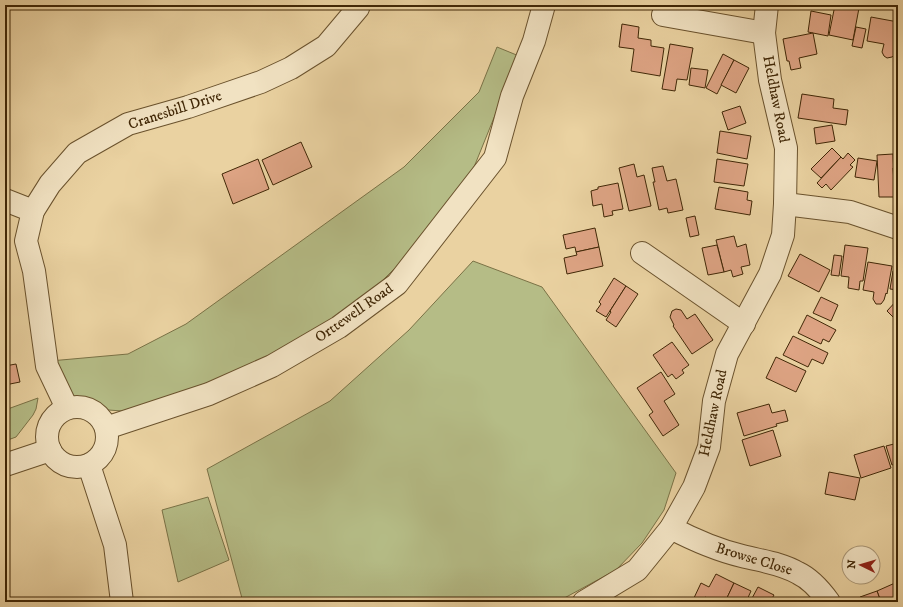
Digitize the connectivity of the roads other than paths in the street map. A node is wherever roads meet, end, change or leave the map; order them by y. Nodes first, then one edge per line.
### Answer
1 (359, 5) edge
2 (544, 5) edge
3 (767, 5) edge
4 (663, 15) dead end
5 (764, 33) junction
6 (5, 200) edge
7 (786, 204) junction
8 (33, 211) junction
9 (898, 228) edge
10 (642, 253) dead end
11 (744, 324) junction
12 (67, 408) junction
13 (106, 428) junction
14 (50, 450) junction
15 (5, 465) edge
16 (89, 465) junction
17 (671, 528) junction
18 (122, 602) edge
19 (584, 602) edge
20 (829, 602) edge

1 - 8 street, Cranesbill Drive
2 - 13 street, Orttewell Road
3 - 5 street, Heldhaw Road
4 - 5 street
5 - 7 street, Heldhaw Road
6 - 8 street
7 - 9 street
7 - 11 street, Heldhaw Road
8 - 12 street, Cranesbill Drive
10 - 11 street
11 - 17 street, Heldhaw Road
12 - 13 street
12 - 14 street
13 - 16 street
14 - 15 street
14 - 16 street
16 - 18 street
17 - 19 street, Heldhaw Road
17 - 20 street, Browse Close

